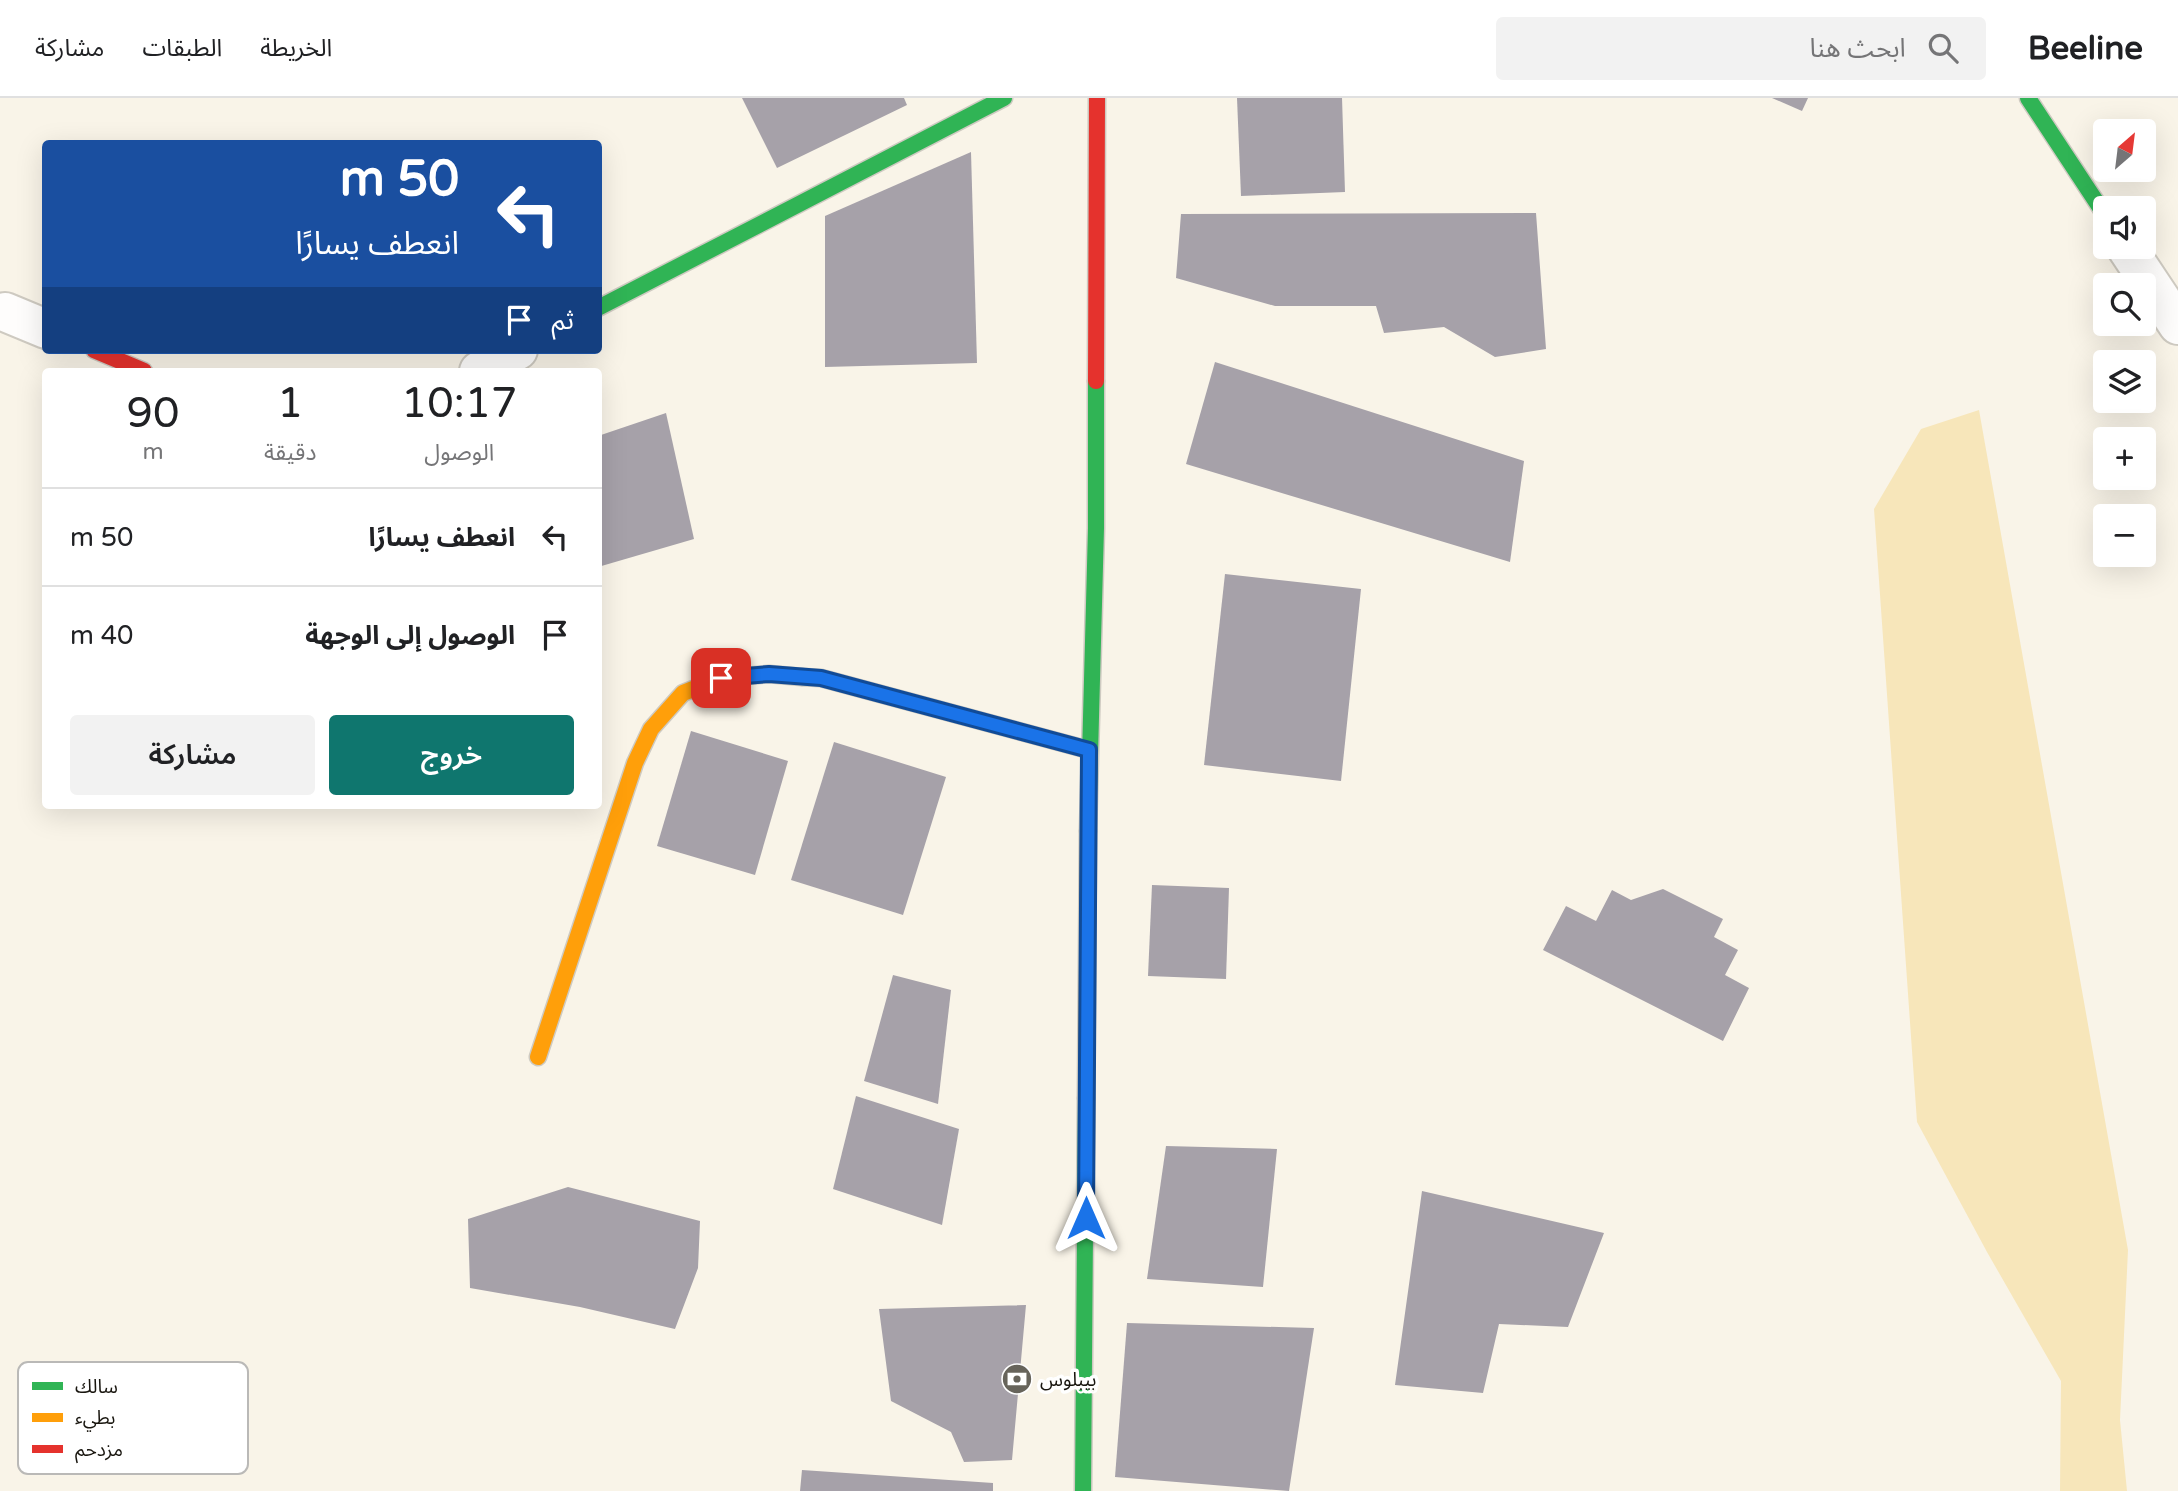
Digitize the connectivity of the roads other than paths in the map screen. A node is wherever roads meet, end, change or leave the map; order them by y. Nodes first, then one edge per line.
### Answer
1 (1004, 98) edge
2 (1097, 98) edge
3 (2028, 98) edge
4 (2093, 197) edge
5 (2134, 259) edge
6 (602, 305) edge
7 (5, 312) dead end
8 (2178, 325) edge
9 (42, 327) edge
10 (104, 354) edge
11 (511, 354) edge
12 (137, 368) edge
13 (485, 368) edge
14 (1089, 750) junction
15 (538, 1057) dead end
16 (1083, 1491) edge

1 - 6 street
2 - 14 street
3 - 4 street
5 - 8 street
7 - 9 street
10 - 12 street
11 - 13 street
14 - 15 street
14 - 16 street

